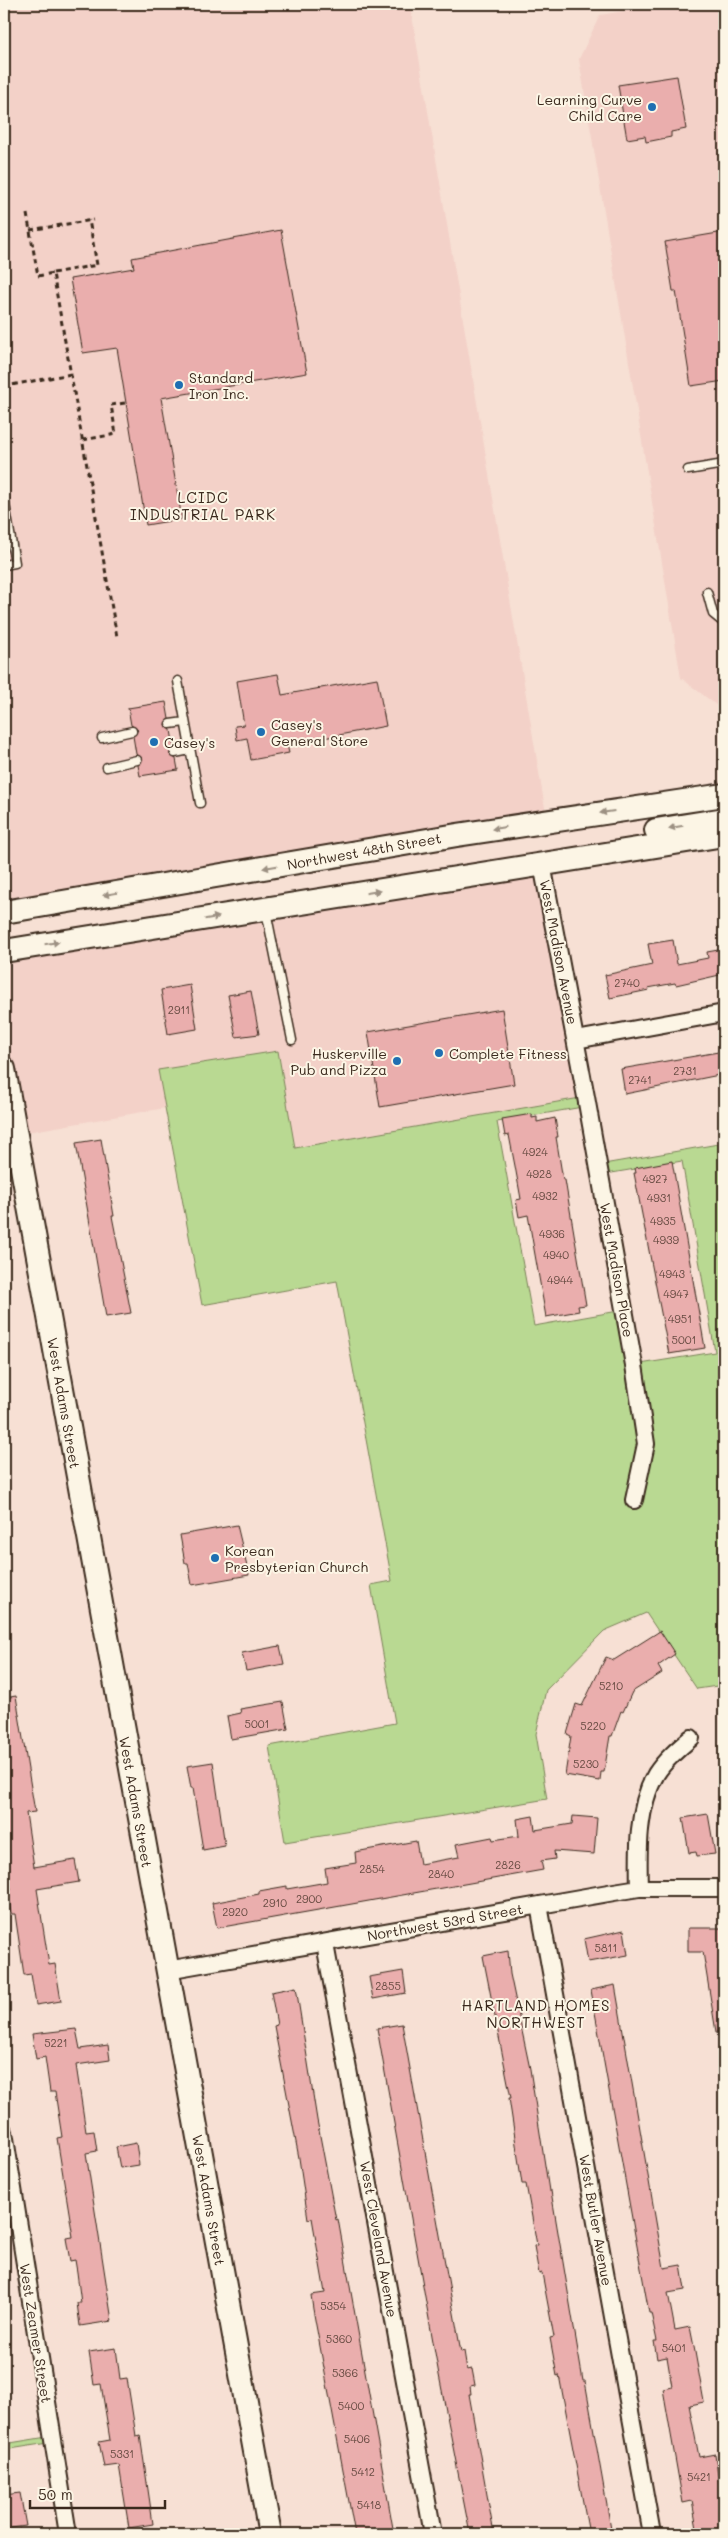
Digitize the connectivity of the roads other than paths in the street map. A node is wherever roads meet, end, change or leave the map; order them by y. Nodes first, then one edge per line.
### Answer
1 (724, 464) edge
2 (688, 470) dead end
3 (4, 498) edge
4 (4, 565) edge
5 (707, 592) dead end
6 (724, 623) edge
7 (178, 681) dead end
8 (185, 722) junction
9 (170, 724) dead end
10 (132, 732) dead end
11 (102, 738) dead end
12 (190, 750) junction
13 (175, 753) dead end
14 (137, 760) dead end
15 (107, 767) dead end
16 (724, 796) edge
17 (200, 803) dead end
18 (724, 819) edge
19 (724, 835) edge
20 (542, 864) junction
21 (266, 909) junction
22 (4, 912) edge
23 (4, 951) edge
24 (724, 1013) edge
25 (292, 1040) dead end
26 (576, 1040) junction
27 (4, 1069) edge
28 (634, 1500) dead end
29 (691, 1738) dead end
30 (639, 1888) junction
31 (724, 1888) edge
32 (539, 1905) junction
33 (325, 1944) junction
34 (167, 1970) junction
35 (4, 2132) edge
36 (68, 2534) edge
37 (270, 2534) edge
38 (432, 2534) edge
39 (652, 2534) edge

1 - 2 lane
3 - 4 lane
5 - 6 lane
7 - 8 lane
8 - 9 lane
8 - 12 lane
10 - 11 lane
12 - 13 lane
12 - 17 lane
14 - 15 lane
16 -> 22 main road, Northwest 48th Street
18 -> 20 main road
19 - 20 main road
21 -> 20 main road
20 - 26 street, West Madison Avenue
23 -> 21 main road
21 - 25 lane
24 - 26 street
26 - 28 street, West Madison Place
27 - 34 main road, West Adams Street
29 - 30 street
30 - 31 street, Northwest 53rd Street
30 - 32 street, Northwest 53rd Street
32 - 33 street, Northwest 53rd Street
32 - 39 street, West Butler Avenue
33 - 34 street, Northwest 53rd Street
33 - 38 street, West Cleveland Avenue
34 - 37 main road, West Adams Street
35 - 36 street, West Zeamer Street

